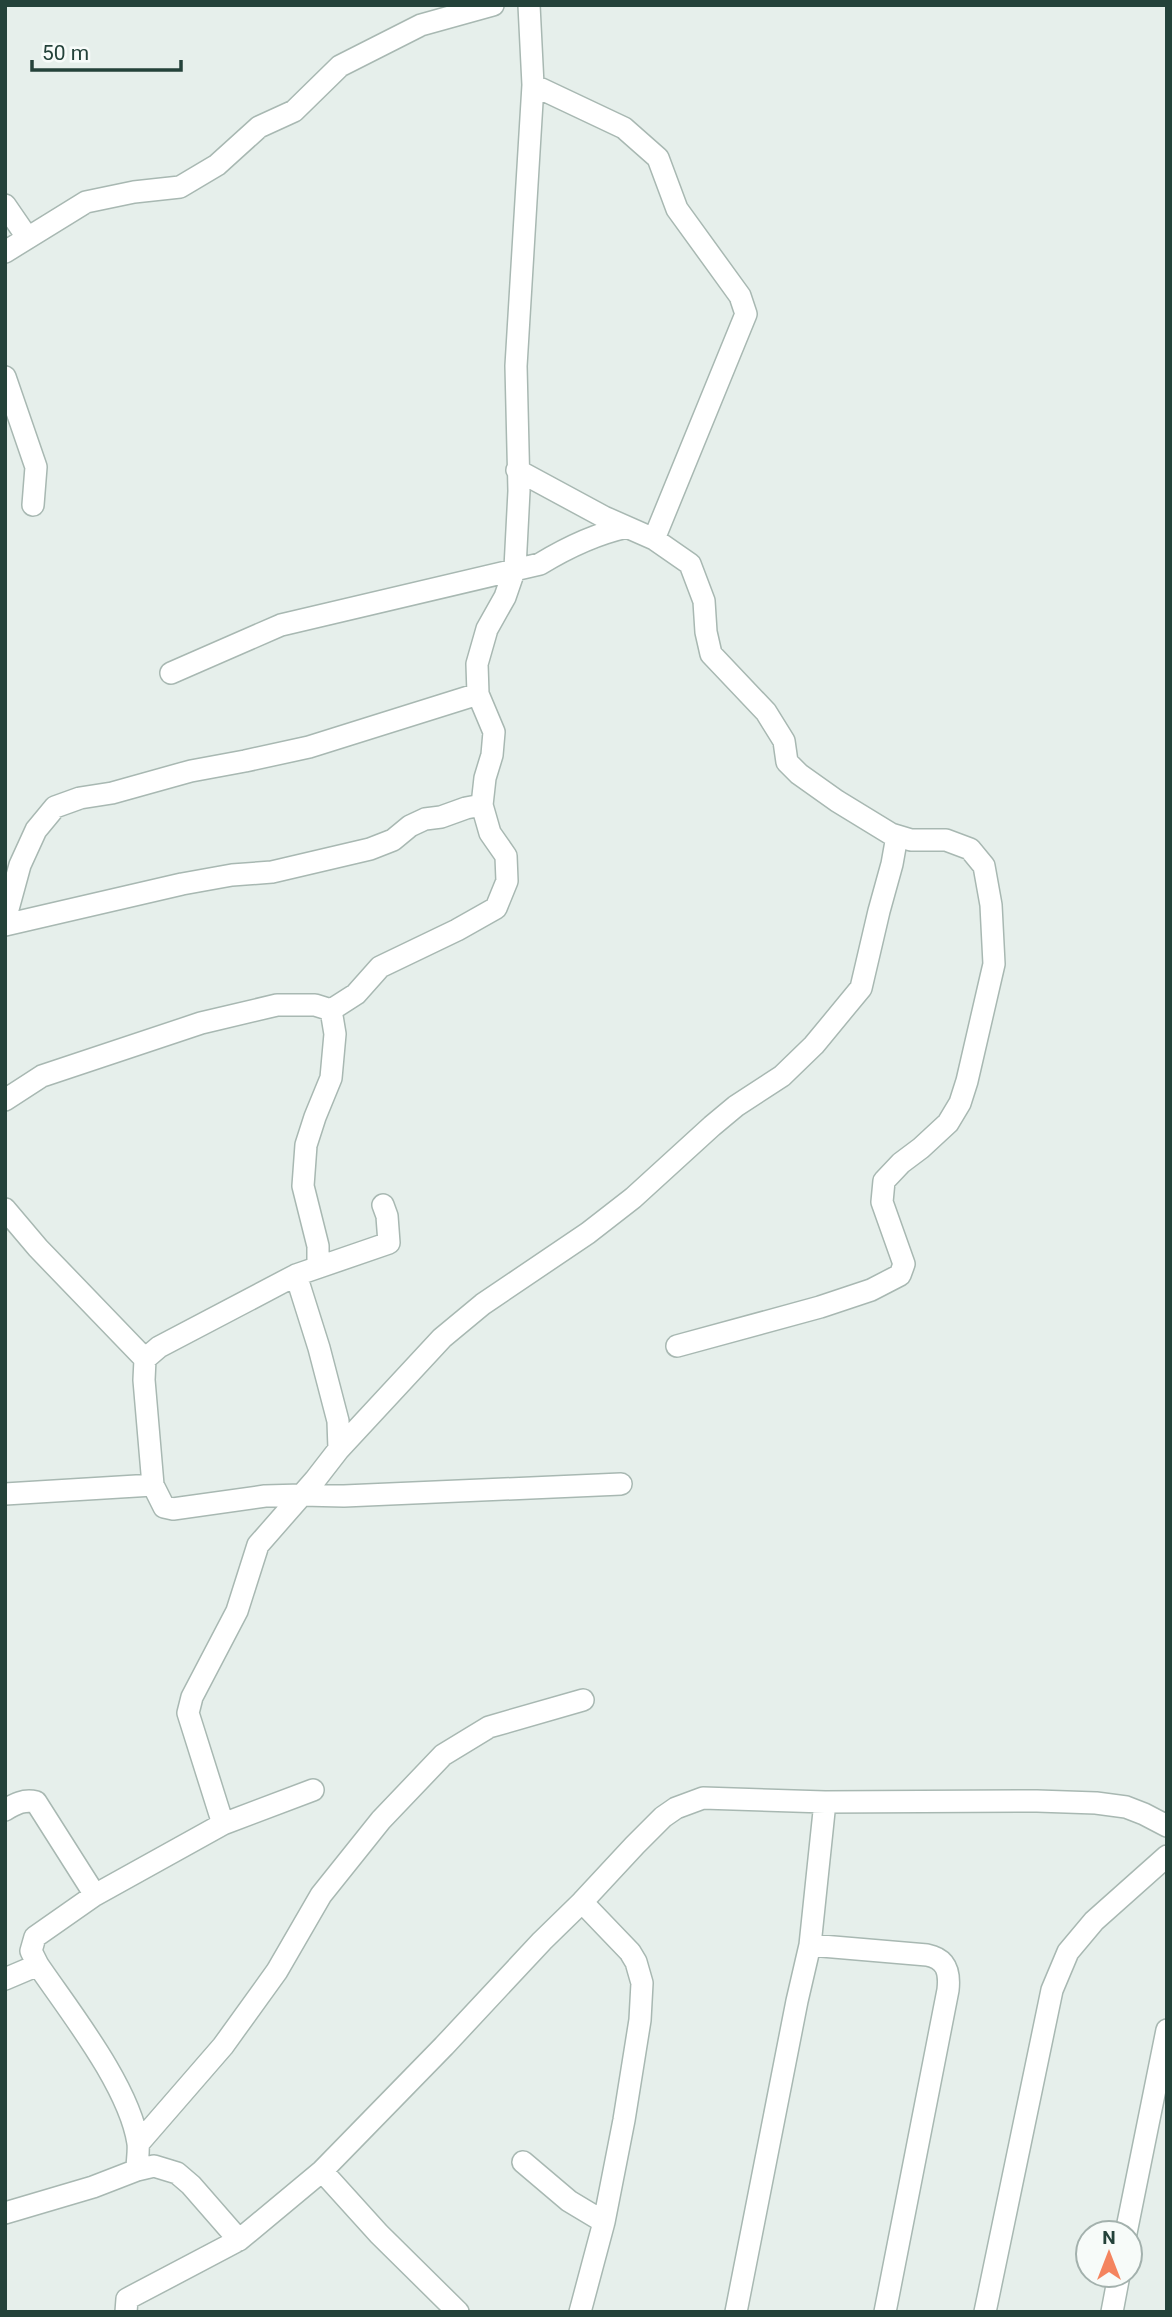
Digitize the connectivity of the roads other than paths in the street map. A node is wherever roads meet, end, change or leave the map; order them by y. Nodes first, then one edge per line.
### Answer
1 (494, 5) edge
2 (529, 5) edge
3 (533, 85) junction
4 (5, 205) edge
5 (27, 237) junction
6 (5, 252) edge
7 (5, 377) edge
8 (517, 470) junction
9 (33, 505) dead end
10 (627, 527) junction
11 (654, 540) junction
12 (515, 568) junction
13 (171, 673) dead end
14 (478, 694) junction
15 (482, 805) junction
16 (897, 836) junction
17 (5, 923) edge
18 (331, 1010) junction
19 (5, 1100) edge
20 (383, 1205) dead end
21 (5, 1209) edge
22 (318, 1266) junction
23 (296, 1275) junction
24 (677, 1346) dead end
25 (145, 1359) junction
26 (339, 1449) junction
27 (621, 1484) dead end
28 (153, 1485) junction
29 (5, 1494) edge
30 (302, 1494) junction
31 (583, 1700) dead end
32 (313, 1790) dead end
33 (825, 1802) junction
34 (5, 1810) edge
35 (223, 1824) junction
36 (1167, 1826) edge
37 (1167, 1856) edge
38 (95, 1895) junction
39 (582, 1902) junction
40 (810, 1945) junction
41 (37, 1965) junction
42 (5, 1979) edge
43 (1167, 2031) edge
44 (138, 2144) junction
45 (523, 2162) dead end
46 (137, 2170) junction
47 (322, 2171) junction
48 (5, 2213) edge
49 (1129, 2219) edge
50 (604, 2222) junction
51 (239, 2240) junction
52 (1116, 2289) edge
53 (126, 2312) edge
54 (458, 2312) edge
55 (580, 2312) edge
56 (736, 2312) edge
57 (885, 2312) edge
58 (985, 2312) edge
59 (1112, 2312) edge

1 - 5 street
2 - 3 street
3 - 8 street
3 - 11 street
4 - 5 street
5 - 6 street
7 - 9 street
8 - 10 street
8 - 12 street
10 - 11 street
10 - 12 street
11 - 16 street
12 - 13 street
12 - 14 street
14 - 15 street
14 - 17 street
15 - 17 street
15 - 18 street
16 - 24 street
16 - 26 street
18 - 19 street
18 - 22 street
20 - 22 street
21 - 25 street
22 - 23 street
23 - 25 street
23 - 26 street
25 - 28 street
26 - 30 street
27 - 30 street
28 - 29 street
28 - 30 street
30 - 35 street
31 - 44 street
32 - 35 street
33 - 36 street
33 - 39 street
33 - 40 street
34 - 38 street
35 - 38 street
37 - 58 street
38 - 41 street
39 - 47 street
39 - 50 street
40 - 56 street
40 - 57 street
41 - 42 street
41 - 44 street
43 - 49 street
44 - 46 street
45 - 50 street
46 - 48 street
46 - 51 street
47 - 51 street
47 - 54 street
50 - 55 street
51 - 53 street
52 - 59 street

